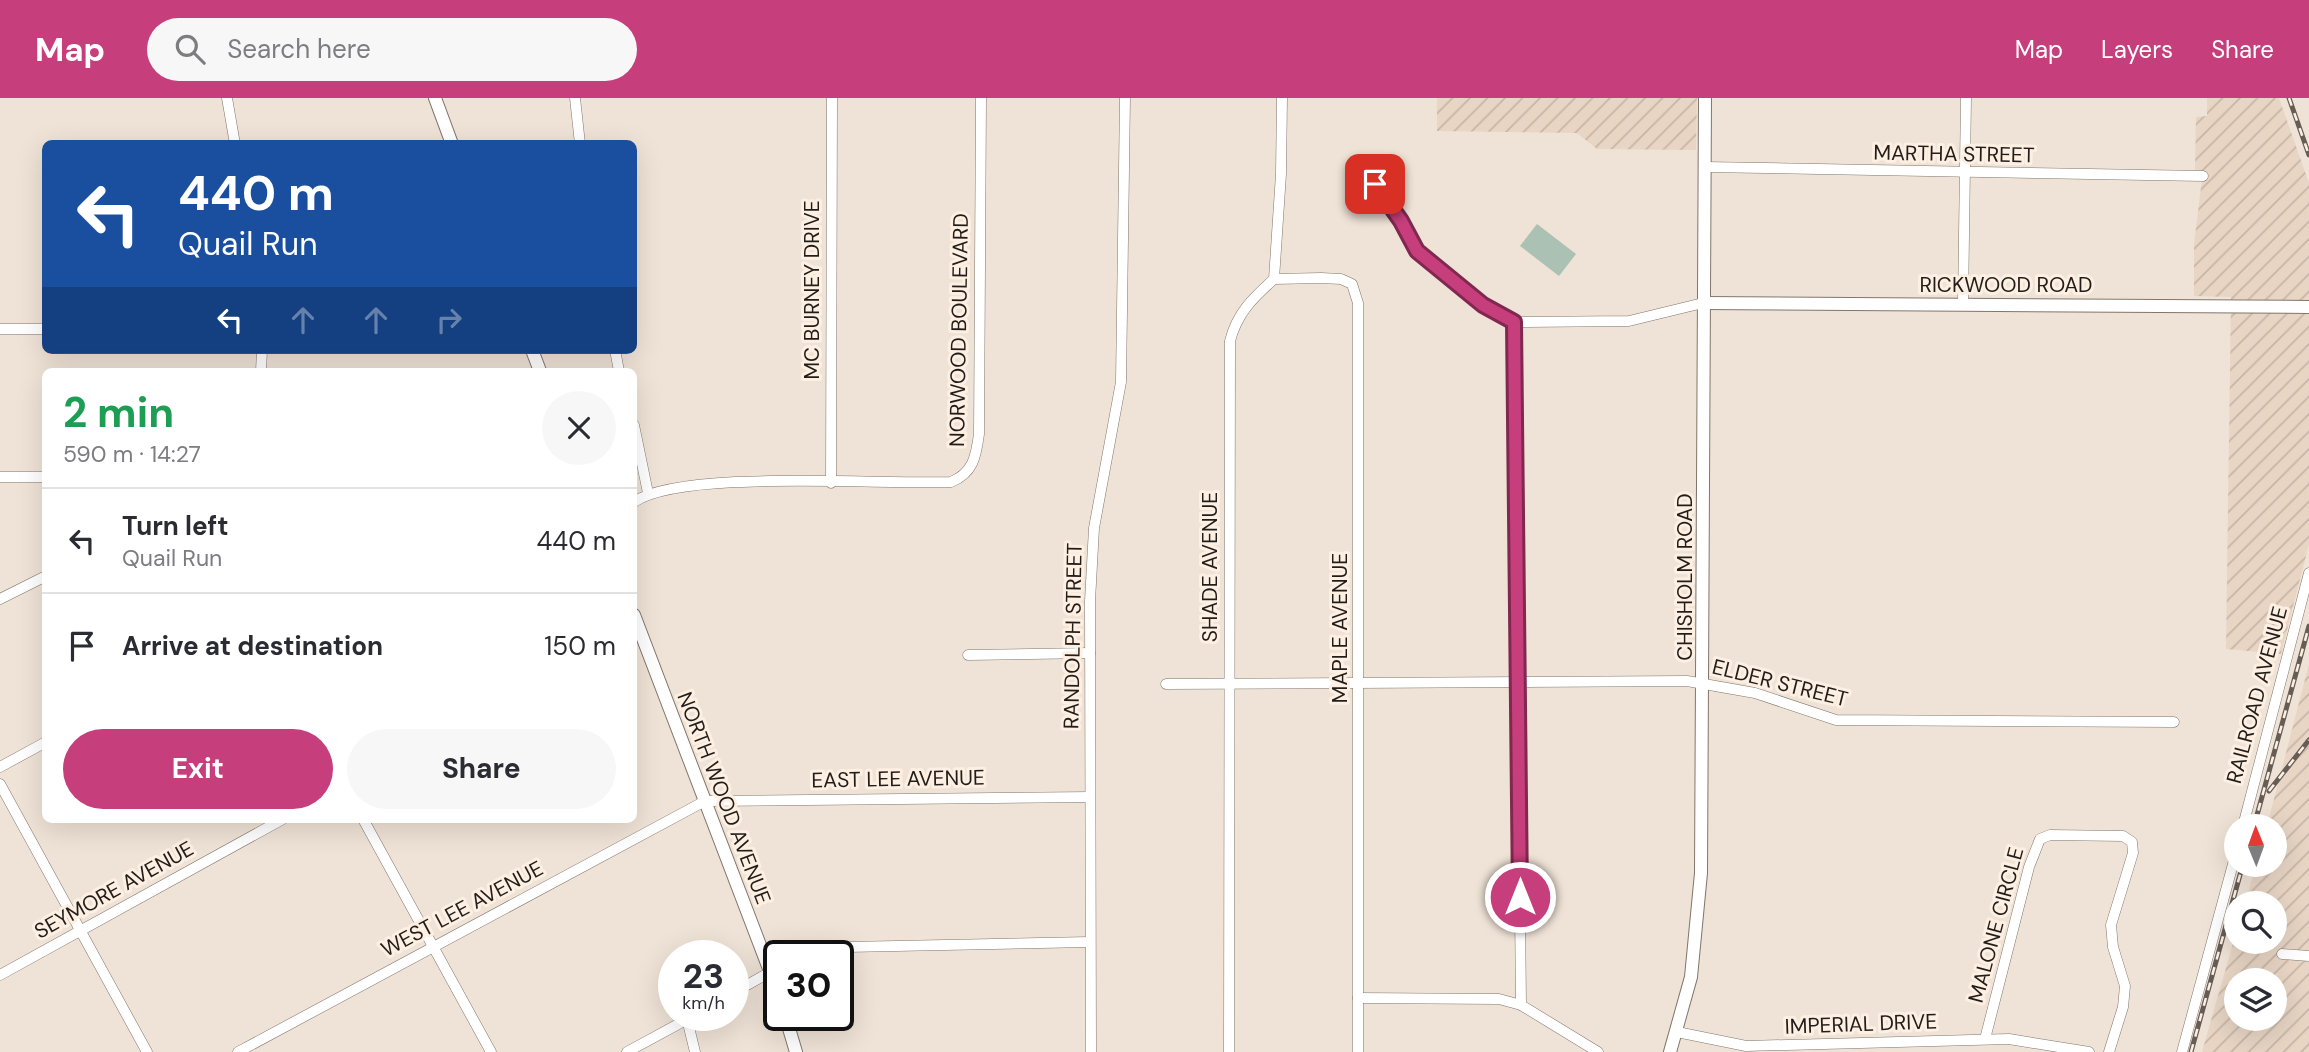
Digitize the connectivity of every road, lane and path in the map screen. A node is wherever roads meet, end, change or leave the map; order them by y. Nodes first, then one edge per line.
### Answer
1 (226, 98) edge
2 (435, 98) edge
3 (575, 98) edge
4 (832, 98) edge
5 (981, 98) edge
6 (1125, 98) edge
7 (1282, 98) edge
8 (1705, 98) edge
9 (1966, 98) edge
10 (234, 140) edge
11 (451, 140) edge
12 (580, 140) edge
13 (1705, 167) junction
14 (1963, 174) junction
15 (2203, 176) dead end
16 (1375, 184) dead end
17 (1274, 279) junction
18 (1703, 303) junction
19 (1963, 304) junction
20 (2309, 307) edge
21 (1514, 322) junction
22 (0, 329) edge
23 (42, 329) edge
24 (637, 440) edge
25 (0, 477) edge
26 (42, 477) edge
27 (831, 483) junction
28 (648, 493) junction
29 (637, 500) edge
30 (2309, 573) edge
31 (42, 578) edge
32 (0, 599) edge
33 (637, 627) edge
34 (1090, 653) junction
35 (968, 655) dead end
36 (1519, 680) junction
37 (1360, 681) junction
38 (1229, 683) junction
39 (1166, 684) dead end
40 (1704, 684) junction
41 (2174, 722) dead end
42 (42, 744) edge
43 (0, 767) edge
44 (0, 784) edge
45 (1090, 797) junction
46 (705, 800) junction
47 (2246, 814) edge
48 (276, 823) edge
49 (365, 823) edge
50 (2229, 877) edge
51 (80, 931) junction
52 (1089, 942) junction
53 (763, 943) edge
54 (433, 947) junction
55 (854, 947) edge
56 (2282, 954) dead end
57 (2309, 956) edge
58 (0, 975) edge
59 (1358, 998) junction
60 (1521, 1005) junction
61 (665, 1031) edge
62 (693, 1031) edge
63 (790, 1031) edge
64 (1677, 1032) junction
65 (1985, 1039) junction
66 (1787, 1049) edge
67 (147, 1052) edge
68 (238, 1052) edge
69 (491, 1052) edge
70 (627, 1052) edge
71 (695, 1052) edge
72 (796, 1052) edge
73 (1091, 1052) edge
74 (1229, 1052) edge
75 (1358, 1052) edge
76 (1598, 1052) edge
77 (1670, 1052) edge
78 (2089, 1052) edge
79 (2109, 1052) edge
80 (2182, 1052) edge

1 - 10 street
2 - 11 main road
3 - 12 street
4 - 27 street, MC BURNEY DRIVE
5 - 27 street, NORWOOD BOULEVARD
6 - 34 street, RANDOLPH STREET
7 - 17 street
8 - 13 main road, CHISHOLM ROAD
9 - 14 street
13 - 14 street, MARTHA STREET
13 - 18 main road, CHISHOLM ROAD
14 - 15 street, MARTHA STREET
14 - 19 street
16 - 21 street
17 - 37 street, MAPLE AVENUE
17 - 38 street, SHADE AVENUE
18 - 19 main road, RICKWOOD ROAD
18 - 21 street
18 - 40 main road, CHISHOLM ROAD
19 - 20 main road, RICKWOOD ROAD
21 - 36 street
22 - 23 street
24 - 28 street
25 - 26 street
27 - 28 street, NORWOOD BOULEVARD
28 - 29 street, NORWOOD BOULEVARD
30 - 47 street, RAILROAD AVENUE
31 - 32 street
33 - 46 main road, NORTH WOOD AVENUE
34 - 35 street
34 - 45 street, RANDOLPH STREET
36 - 37 street, ELDER STREET
36 - 40 street, ELDER STREET
36 - 60 street
37 - 38 street, ELDER STREET
37 - 59 street, MAPLE AVENUE
38 - 39 street, ELDER STREET
38 - 74 street, SHADE AVENUE
40 - 41 street, ELDER STREET
40 - 64 main road, CHISHOLM ROAD
42 - 43 street
44 - 51 street
45 - 46 street, EAST LEE AVENUE
45 - 52 street, RANDOLPH STREET
46 - 53 main road, NORTH WOOD AVENUE
46 - 54 street, WEST LEE AVENUE
48 - 51 street, SEYMORE AVENUE
49 - 54 street
50 - 80 street
51 - 58 street, SEYMORE AVENUE
51 - 67 street
52 - 55 street
52 - 73 street, RANDOLPH STREET
54 - 68 street, WEST LEE AVENUE
54 - 69 street
56 - 57 street
59 - 60 street
59 - 75 street, MAPLE AVENUE
60 - 76 street
61 - 70 street
62 - 71 street
63 - 72 main road
64 - 66 street, IMPERIAL DRIVE
64 - 77 main road, CHISHOLM ROAD
65 - 66 street, IMPERIAL DRIVE
65 - 78 street, IMPERIAL DRIVE
65 - 79 street, MALONE CIRCLE

